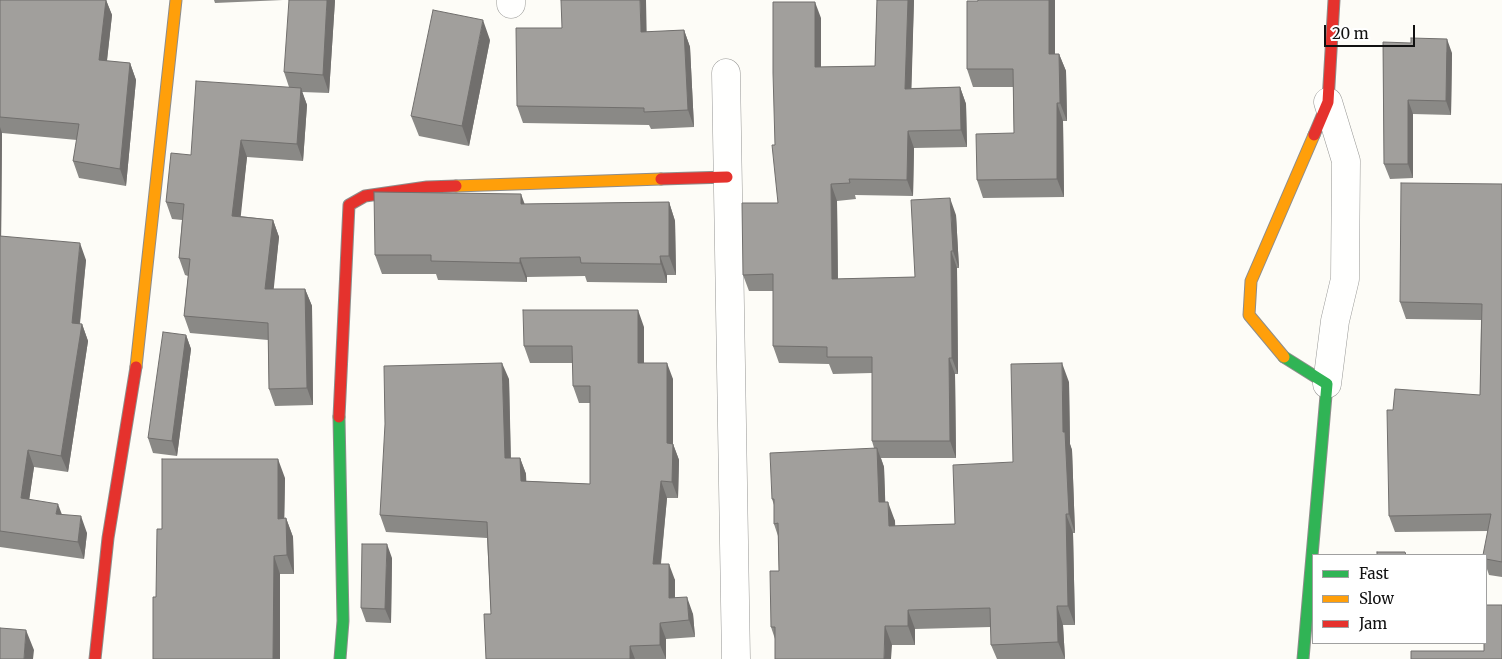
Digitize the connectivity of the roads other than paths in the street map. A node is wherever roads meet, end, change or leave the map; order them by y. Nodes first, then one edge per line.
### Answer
1 (176, 0) edge
2 (1334, 0) edge
3 (726, 72) dead end
4 (1328, 102) junction
5 (727, 177) junction
6 (1328, 384) junction
7 (1313, 554) edge
8 (1312, 560) edge
9 (95, 659) edge
10 (340, 659) edge
11 (736, 659) edge
12 (1303, 659) edge

1 - 9 street
2 - 4 street
3 - 5 street
4 - 6 street
4 - 6 street
5 - 10 street
5 - 11 street
6 - 7 street
8 - 12 street

